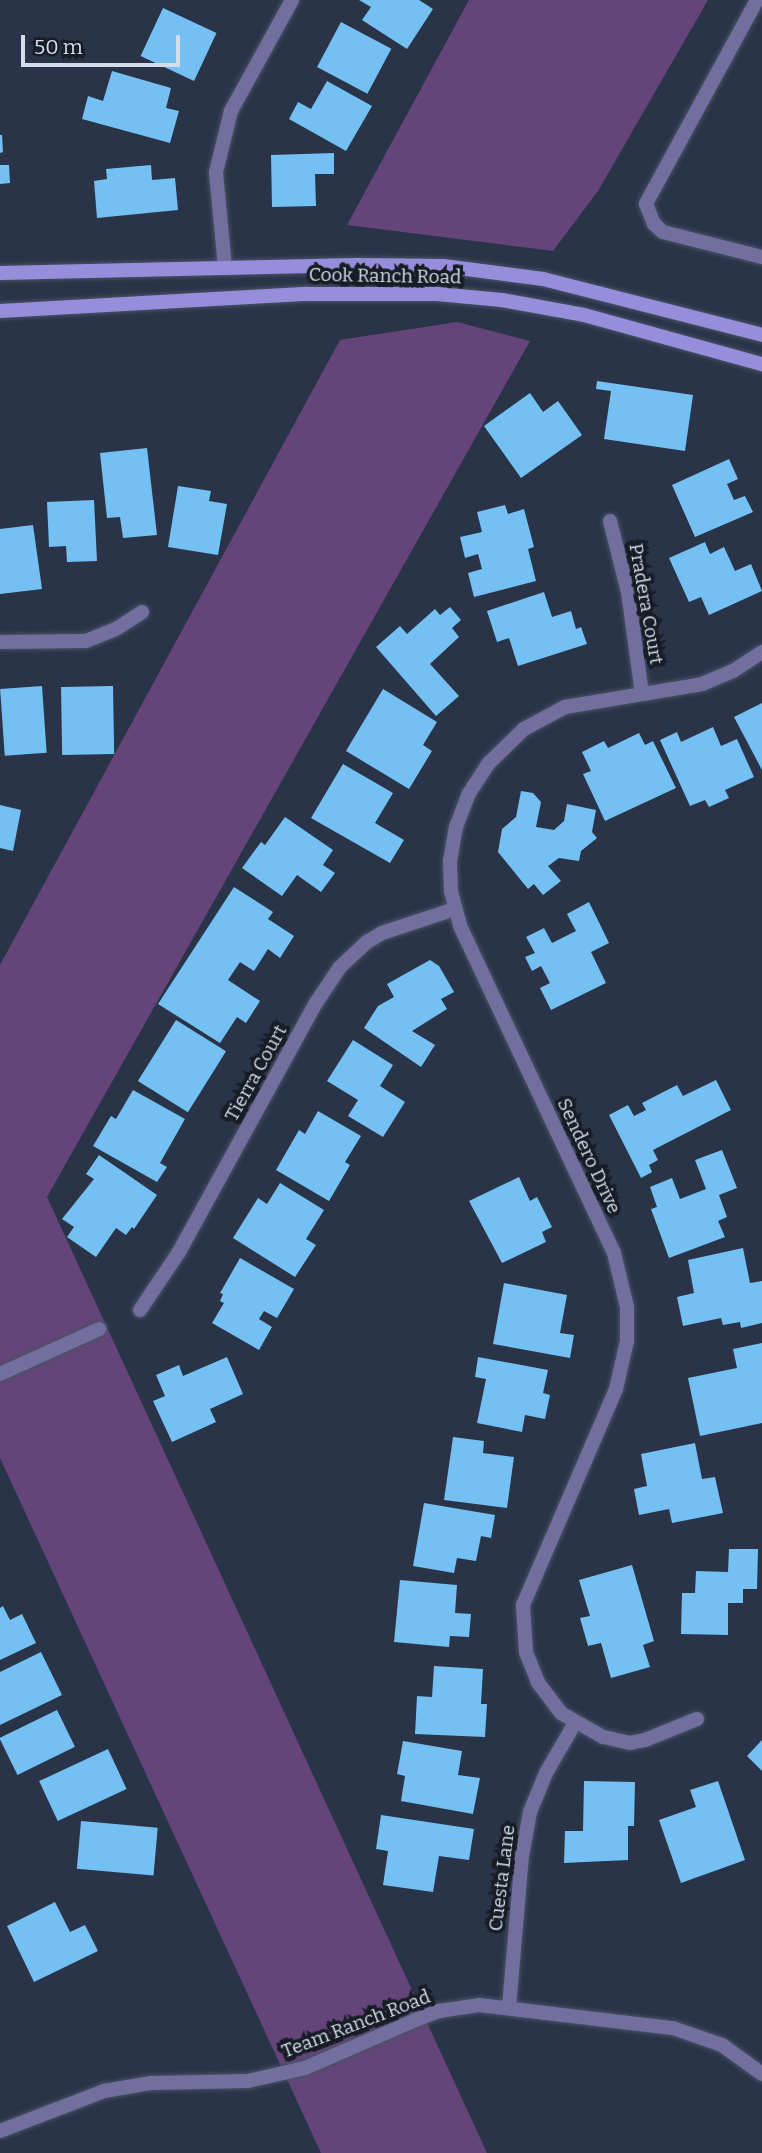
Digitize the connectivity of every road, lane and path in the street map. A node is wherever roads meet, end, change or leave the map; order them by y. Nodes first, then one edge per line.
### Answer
1 (292, 0) edge
2 (757, 0) edge
3 (762, 257) edge
4 (225, 268) junction
5 (0, 274) edge
6 (0, 311) edge
7 (762, 335) edge
8 (762, 363) edge
9 (610, 521) dead end
10 (142, 612) dead end
11 (0, 642) edge
12 (762, 652) edge
13 (642, 694) junction
14 (455, 909) junction
15 (139, 1310) dead end
16 (99, 1329) dead end
17 (0, 1374) edge
18 (698, 1718) dead end
19 (575, 1723) junction
20 (509, 2007) junction
21 (762, 2074) edge
22 (0, 2132) edge

1 - 4 street
2 - 3 street
4 - 5 street, Cook Ranch Road
4 - 7 street, Cook Ranch Road
6 - 8 street, Cook Ranch Road
9 - 13 street, Pradera Court
10 - 11 street
12 - 13 street, Sendero Drive
13 - 14 street, Sendero Drive
14 - 15 street, Tierra Court
14 - 19 street, Sendero Drive
16 - 17 street
18 - 19 street, Sendero Drive
19 - 20 street, Cuesta Lane
20 - 21 street, Team Ranch Road
20 - 22 street, Team Ranch Road

